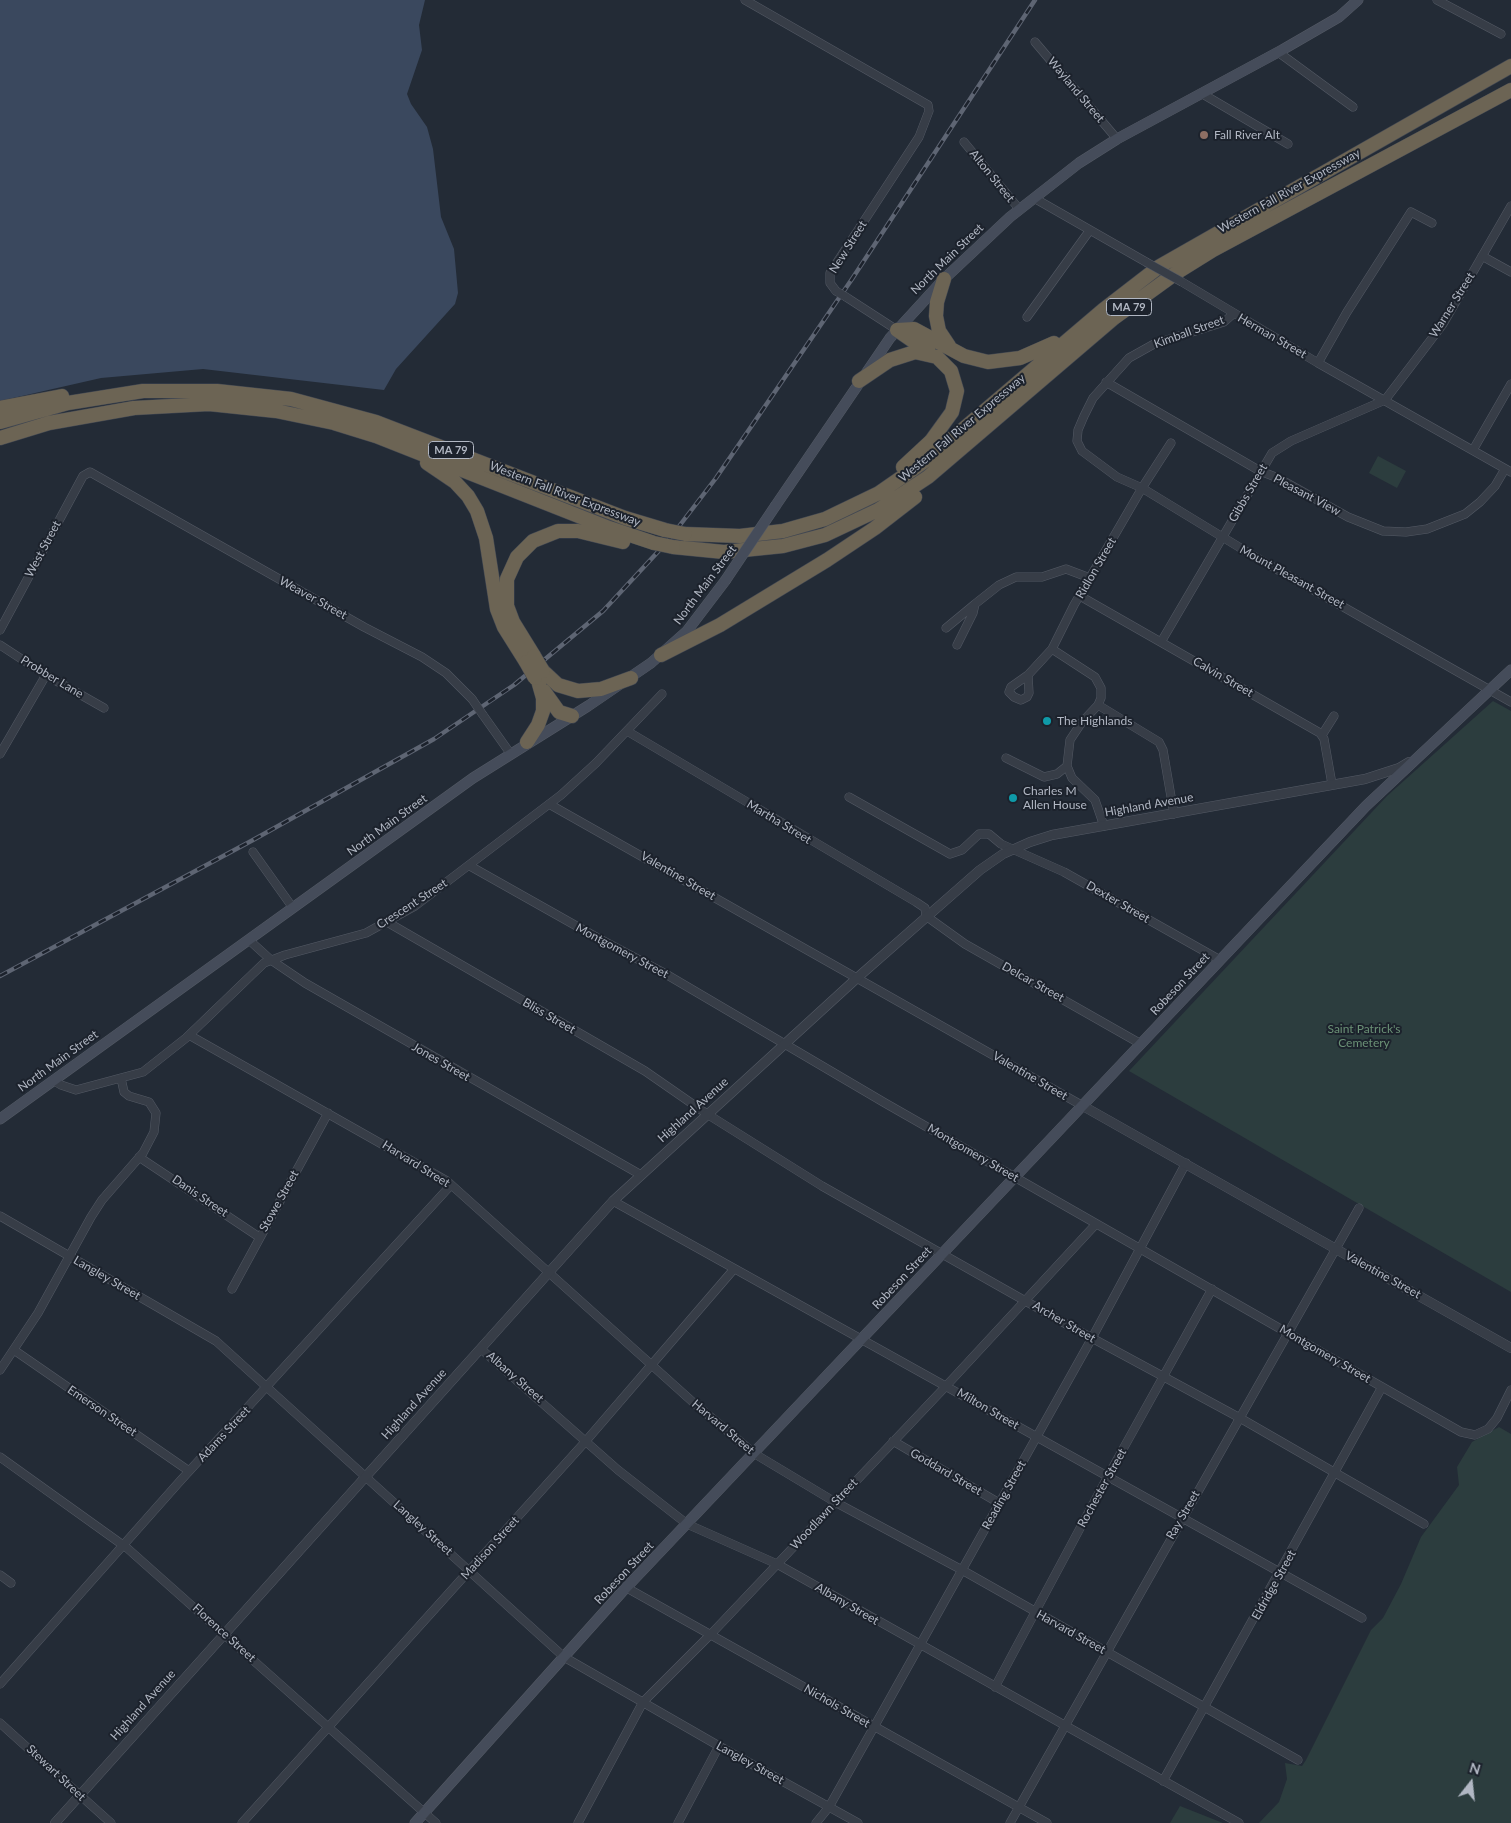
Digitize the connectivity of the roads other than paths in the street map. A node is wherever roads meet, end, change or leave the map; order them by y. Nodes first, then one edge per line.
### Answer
1 (745, 0) edge
2 (1358, 0) edge
3 (1437, 0) edge
4 (1501, 34) dead end
5 (1035, 42) dead end
6 (1278, 52) junction
7 (1511, 66) edge
8 (1511, 90) edge
9 (1201, 93) junction
10 (1353, 107) dead end
11 (1117, 139) junction
12 (964, 142) dead end
13 (1288, 144) dead end
14 (1034, 198) junction
15 (1511, 206) edge
16 (1020, 210) junction
17 (1432, 223) dead end
18 (1090, 230) junction
19 (1482, 256) junction
20 (1511, 272) edge
21 (944, 279) junction
22 (1102, 310) junction
23 (1233, 314) junction
24 (1027, 317) dead end
25 (897, 330) junction
26 (957, 353) junction
27 (937, 357) junction
28 (1318, 363) junction
29 (859, 381) junction
30 (1106, 382) junction
31 (1511, 384) edge
32 (158, 390) junction
33 (1385, 400) junction
34 (0, 408) edge
35 (0, 422) edge
36 (376, 436) junction
37 (0, 438) edge
38 (969, 442) junction
39 (1171, 442) dead end
40 (1079, 444) joint
41 (1473, 450) junction
42 (1508, 470) edge
43 (1260, 471) junction
44 (90, 472) joint
45 (1142, 488) junction
46 (838, 514) junction
47 (1223, 537) junction
48 (651, 546) junction
49 (1090, 578) junction
50 (1080, 596) junction
51 (975, 604) junction
52 (946, 628) dead end
53 (0, 630) edge
54 (1161, 642) junction
55 (0, 645) edge
56 (957, 645) dead end
57 (1052, 649) junction
58 (661, 655) junction
59 (530, 659) junction
60 (1511, 670) edge
61 (46, 675) junction
62 (1028, 676) dead end
63 (539, 677) junction
64 (631, 678) junction
65 (1490, 689) junction
66 (662, 694) dead end
67 (1511, 702) edge
68 (1098, 705) junction
69 (104, 708) dead end
70 (572, 716) junction
71 (1334, 716) dead end
72 (627, 731) junction
73 (1322, 735) junction
74 (528, 742) junction
75 (510, 753) junction
76 (0, 754) edge
77 (1006, 758) dead end
78 (1416, 758) junction
79 (1067, 766) junction
80 (1332, 784) junction
81 (849, 797) dead end
82 (549, 804) junction
83 (1174, 814) junction
84 (1104, 826) junction
85 (1013, 849) junction
86 (253, 852) dead end
87 (470, 866) junction
88 (293, 908) junction
89 (926, 916) junction
90 (387, 922) junction
91 (249, 940) junction
92 (271, 960) junction
93 (1220, 960) junction
94 (857, 978) junction
95 (190, 1035) junction
96 (784, 1044) junction
97 (1141, 1044) junction
98 (122, 1078) junction
99 (53, 1080) junction
100 (1082, 1106) junction
101 (328, 1113) junction
102 (707, 1114) junction
103 (0, 1119) edge
104 (139, 1157) junction
105 (1186, 1163) junction
106 (641, 1175) junction
107 (1015, 1177) junction
108 (451, 1185) junction
109 (613, 1201) junction
110 (1359, 1208) dead end
111 (0, 1216) edge
112 (1096, 1224) junction
113 (259, 1236) junction
114 (1141, 1248) junction
115 (1336, 1249) junction
116 (942, 1254) junction
117 (71, 1257) junction
118 (734, 1270) junction
119 (548, 1273) junction
120 (232, 1289) dead end
121 (1212, 1289) junction
122 (1026, 1300) junction
123 (1287, 1332) junction
124 (1092, 1338) junction
125 (863, 1339) junction
126 (1511, 1348) edge
127 (482, 1349) junction
128 (14, 1350) junction
129 (652, 1365) junction
130 (0, 1370) edge
131 (1164, 1377) junction
132 (947, 1385) junction
133 (268, 1387) junction
134 (1382, 1387) junction
135 (1511, 1390) edge
136 (1240, 1418) junction
137 (1036, 1436) junction
138 (586, 1440) junction
139 (893, 1442) junction
140 (754, 1454) junction
141 (0, 1457) edge
142 (190, 1471) junction
143 (1335, 1474) junction
144 (1108, 1476) junction
145 (365, 1477) junction
146 (835, 1502) junction
147 (999, 1503) junction
148 (1182, 1517) junction
149 (687, 1524) junction
150 (1424, 1524) dead end
151 (124, 1545) junction
152 (777, 1564) junction
153 (470, 1570) junction
154 (962, 1570) junction
155 (1281, 1573) junction
156 (0, 1575) edge
157 (12, 1583) dead end
158 (627, 1588) junction
159 (1034, 1612) junction
160 (1362, 1618) dead end
161 (225, 1633) junction
162 (711, 1634) junction
163 (920, 1646) junction
164 (1107, 1652) junction
165 (564, 1657) junction
166 (0, 1684) edge
167 (995, 1688) junction
168 (643, 1702) junction
169 (1205, 1708) junction
170 (0, 1723) edge
171 (329, 1727) junction
172 (1065, 1727) junction
173 (874, 1728) junction
174 (719, 1746) junction
175 (1298, 1760) dead end
176 (1163, 1781) junction
177 (80, 1795) junction
178 (829, 1806) junction
179 (1019, 1807) junction
180 (424, 1812) junction
181 (55, 1823) edge
182 (111, 1823) edge
183 (242, 1823) edge
184 (415, 1823) edge
185 (436, 1823) edge
186 (578, 1823) edge
187 (678, 1823) edge
188 (816, 1823) edge
189 (858, 1823) edge
190 (1010, 1823) edge
191 (1047, 1823) edge
192 (1239, 1823) edge

1 - 25 street, New Street, bridge
2 - 6 main road, North Main Street
3 - 4 street
5 - 11 street, Wayland Street
6 - 9 main road, North Main Street
6 - 10 street
7 - 22 highway, Western Fall River Expressway / MA 79
8 - 38 highway, Western Fall River Expressway / MA 79
9 - 11 main road, North Main Street
9 - 13 street
11 - 14 main road, North Main Street
12 - 16 street, Alton Street
14 - 16 main road, North Main Street
14 - 18 street, Herman Street
15 - 19 street, Warner Street
16 - 21 main road, North Main Street
17 - 28 street
18 - 23 street, Herman Street, bridge
18 - 24 street
19 - 20 street
19 - 33 street, Warner Street
21 - 25 main road, North Main Street
21 - 26 highway
22 - 26 highway
22 - 46 highway, Western Fall River Expressway / MA 79
23 - 28 street, Herman Street
23 - 30 street, Kimball Street
25 - 26 highway
25 - 27 highway
25 - 29 main road, North Main Street
27 - 29 highway
27 - 46 highway
28 - 33 street, Herman Street
29 - 58 main road, North Main Street, bridge
30 - 40 street, Kimball Street
30 - 43 street, Pleasant View
31 - 41 street
32 - 34 highway
32 - 35 highway, Western Fall River Expressway / MA 79
32 - 46 highway, Western Fall River Expressway / MA 79, bridge
33 - 41 street, Herman Street
33 - 43 street, Gibbs Street
36 - 37 highway, Western Fall River Expressway / MA 79
36 - 48 highway, Western Fall River Expressway / MA 79
36 - 59 highway
38 - 48 highway, Western Fall River Expressway / MA 79
38 - 58 highway
39 - 45 street, Ridlon Street
40 - 45 street, Mount Pleasant Street
41 - 42 street, Herman Street
42 - 43 street, Pleasant View
43 - 47 street, Gibbs Street
44 - 53 street, West Street
44 - 75 street, Weaver Street, bridge
45 - 47 street, Mount Pleasant Street
45 - 49 street, Ridlon Street
47 - 54 street, Gibbs Street
47 - 65 street, Mount Pleasant Street
48 - 59 highway
49 - 50 street, Ridlon Street
49 - 51 street
50 - 54 street, Calvin Street
50 - 57 street, Ridlon Street
51 - 52 street
51 - 56 street
54 - 73 street, Calvin Street
55 - 61 street, Probber Lane
57 - 62 street, Ridlon Street
57 - 68 street
58 - 64 main road, North Main Street
59 - 63 highway, bridge
60 - 65 main road, Highland Avenue
61 - 69 street, Probber Lane
61 - 76 street
63 - 64 highway
63 - 70 highway
63 - 74 highway
64 - 70 main road, North Main Street
65 - 67 street, Mount Pleasant Street
65 - 78 main road, Highland Avenue
66 - 72 street, Crescent Street
68 - 79 street
68 - 83 street
70 - 74 main road, North Main Street
71 - 73 street
72 - 82 street, Crescent Street
72 - 89 street, Martha Street
73 - 80 street
74 - 75 main road, North Main Street
75 - 88 main road, North Main Street
77 - 79 street
78 - 80 street, Highland Avenue
78 - 93 main road, Robeson Street
79 - 84 street
80 - 83 street, Highland Avenue
81 - 85 street, Dexter Street
82 - 87 street, Crescent Street
82 - 94 street, Valentine Street
83 - 84 street, Highland Avenue
84 - 85 street, Highland Avenue
85 - 89 street, Highland Avenue
85 - 93 street, Dexter Street
86 - 88 street
87 - 90 street, Crescent Street
87 - 96 street, Montgomery Street
88 - 91 main road, North Main Street
89 - 94 street, Highland Avenue
89 - 97 street, Delcar Street
90 - 92 street, Crescent Street
90 - 102 street, Bliss Street
91 - 92 street, Jones Street
91 - 99 main road, North Main Street
92 - 95 street, Crescent Street
92 - 106 street, Jones Street
93 - 97 main road, Robeson Street
94 - 96 street, Highland Avenue
94 - 100 street, Valentine Street
95 - 98 street, Crescent Street
95 - 101 street, Harvard Street
96 - 102 street, Highland Avenue
96 - 107 street, Montgomery Street
97 - 100 main road, Robeson Street
98 - 99 street, Crescent Street
98 - 104 street
99 - 103 main road, North Main Street
100 - 105 street, Valentine Street
100 - 107 main road, Robeson Street
101 - 108 street, Harvard Street
101 - 113 street, Stowe Street
102 - 106 street, Highland Avenue
102 - 116 street, Archer Street
104 - 113 street, Danis Street
104 - 117 street
105 - 114 street, Reading Street
105 - 115 street, Valentine Street
106 - 109 street, Highland Avenue
107 - 112 street, Montgomery Street
107 - 116 main road, Robeson Street
108 - 119 street, Harvard Street
108 - 133 street, Adams Street
109 - 118 street, Milton Street
109 - 119 street, Highland Avenue
110 - 115 street, Ray Street
111 - 117 street, Langley Street
112 - 114 street, Montgomery Street
112 - 122 street, Woodlawn Street
113 - 120 street, Stowe Street
114 - 121 street, Montgomery Street
114 - 124 street, Reading Street
115 - 123 street, Ray Street
115 - 126 street, Valentine Street
116 - 122 street, Archer Street
116 - 125 main road, Robeson Street
117 - 128 street
117 - 133 street, Langley Street
118 - 125 street, Milton Street
118 - 129 street, Madison Street
119 - 127 street, Highland Avenue
119 - 129 street, Harvard Street
121 - 123 street, Montgomery Street
121 - 131 street, Rochester Street
122 - 124 street, Archer Street
122 - 132 street, Woodlawn Street
123 - 134 street, Montgomery Street
123 - 136 street, Ray Street
124 - 131 street, Archer Street
124 - 137 street, Reading Street
125 - 132 street, Milton Street
125 - 140 main road, Robeson Street
127 - 138 street, Albany Street
127 - 145 street, Highland Avenue
128 - 130 street
128 - 142 street, Emerson Street
129 - 138 street, Madison Street
129 - 140 street, Harvard Street
131 - 136 street, Archer Street
131 - 144 street, Rochester Street
132 - 137 street, Milton Street
132 - 139 street, Woodlawn Street
133 - 142 street, Adams Street
133 - 145 street, Langley Street
134 - 135 street, Montgomery Street
134 - 143 street, Eldridge Street
136 - 143 street, Archer Street
136 - 148 street, Ray Street
137 - 144 street, Milton Street
137 - 147 street, Reading Street
138 - 149 street, Albany Street
138 - 153 street, Madison Street
139 - 146 street, Woodlawn Street
139 - 147 street, Goddard Street
140 - 146 street, Harvard Street
140 - 149 main road, Robeson Street
141 - 151 street, Florence Street
142 - 151 street, Adams Street
143 - 150 street, Archer Street
143 - 155 street, Eldridge Street
144 - 148 street, Milton Street
144 - 159 street, Rochester Street
145 - 153 street, Langley Street
145 - 161 street, Highland Avenue
146 - 152 street, Woodlawn Street
146 - 154 street, Harvard Street
147 - 154 street, Reading Street
148 - 155 street, Milton Street
148 - 164 street, Ray Street
149 - 152 street, Albany Street
149 - 158 main road, Robeson Street
151 - 161 street, Florence Street
151 - 166 street, Adams Street
152 - 162 street, Woodlawn Street
152 - 163 street, Albany Street
153 - 165 street, Langley Street
153 - 171 street, Madison Street
154 - 159 street, Harvard Street
154 - 163 street, Reading Street
155 - 160 street, Milton Street
155 - 169 street, Eldridge Street
156 - 157 street
158 - 162 street, Nichols Street
158 - 165 main road, Robeson Street
159 - 164 street, Harvard Street
159 - 167 street, Rochester Street
161 - 171 street, Florence Street
161 - 177 street, Highland Avenue
162 - 168 street, Woodlawn Street
162 - 173 street, Nichols Street
163 - 167 street, Albany Street
163 - 173 street, Reading Street
164 - 169 street, Harvard Street
164 - 172 street, Ray Street
165 - 168 street, Langley Street
165 - 180 main road, Robeson Street
167 - 172 street, Albany Street
168 - 174 street, Langley Street
168 - 186 street, Woodlawn Street
169 - 175 street, Harvard Street
169 - 176 street, Eldridge Street
170 - 177 street, Stewart Street
171 - 180 street, Florence Street
171 - 183 street, Madison Street
172 - 176 street, Albany Street
172 - 179 street, Ray Street
173 - 178 street, Reading Street
173 - 179 street, Nichols Street
174 - 178 street, Langley Street
174 - 187 street
176 - 192 street, Albany Street
177 - 181 street, Highland Avenue
177 - 182 street, Stewart Street
178 - 188 street, Reading Street
178 - 189 street, Langley Street
179 - 190 street, Ray Street
179 - 191 street, Nichols Street
180 - 184 main road, Robeson Street
180 - 185 street, Florence Street

